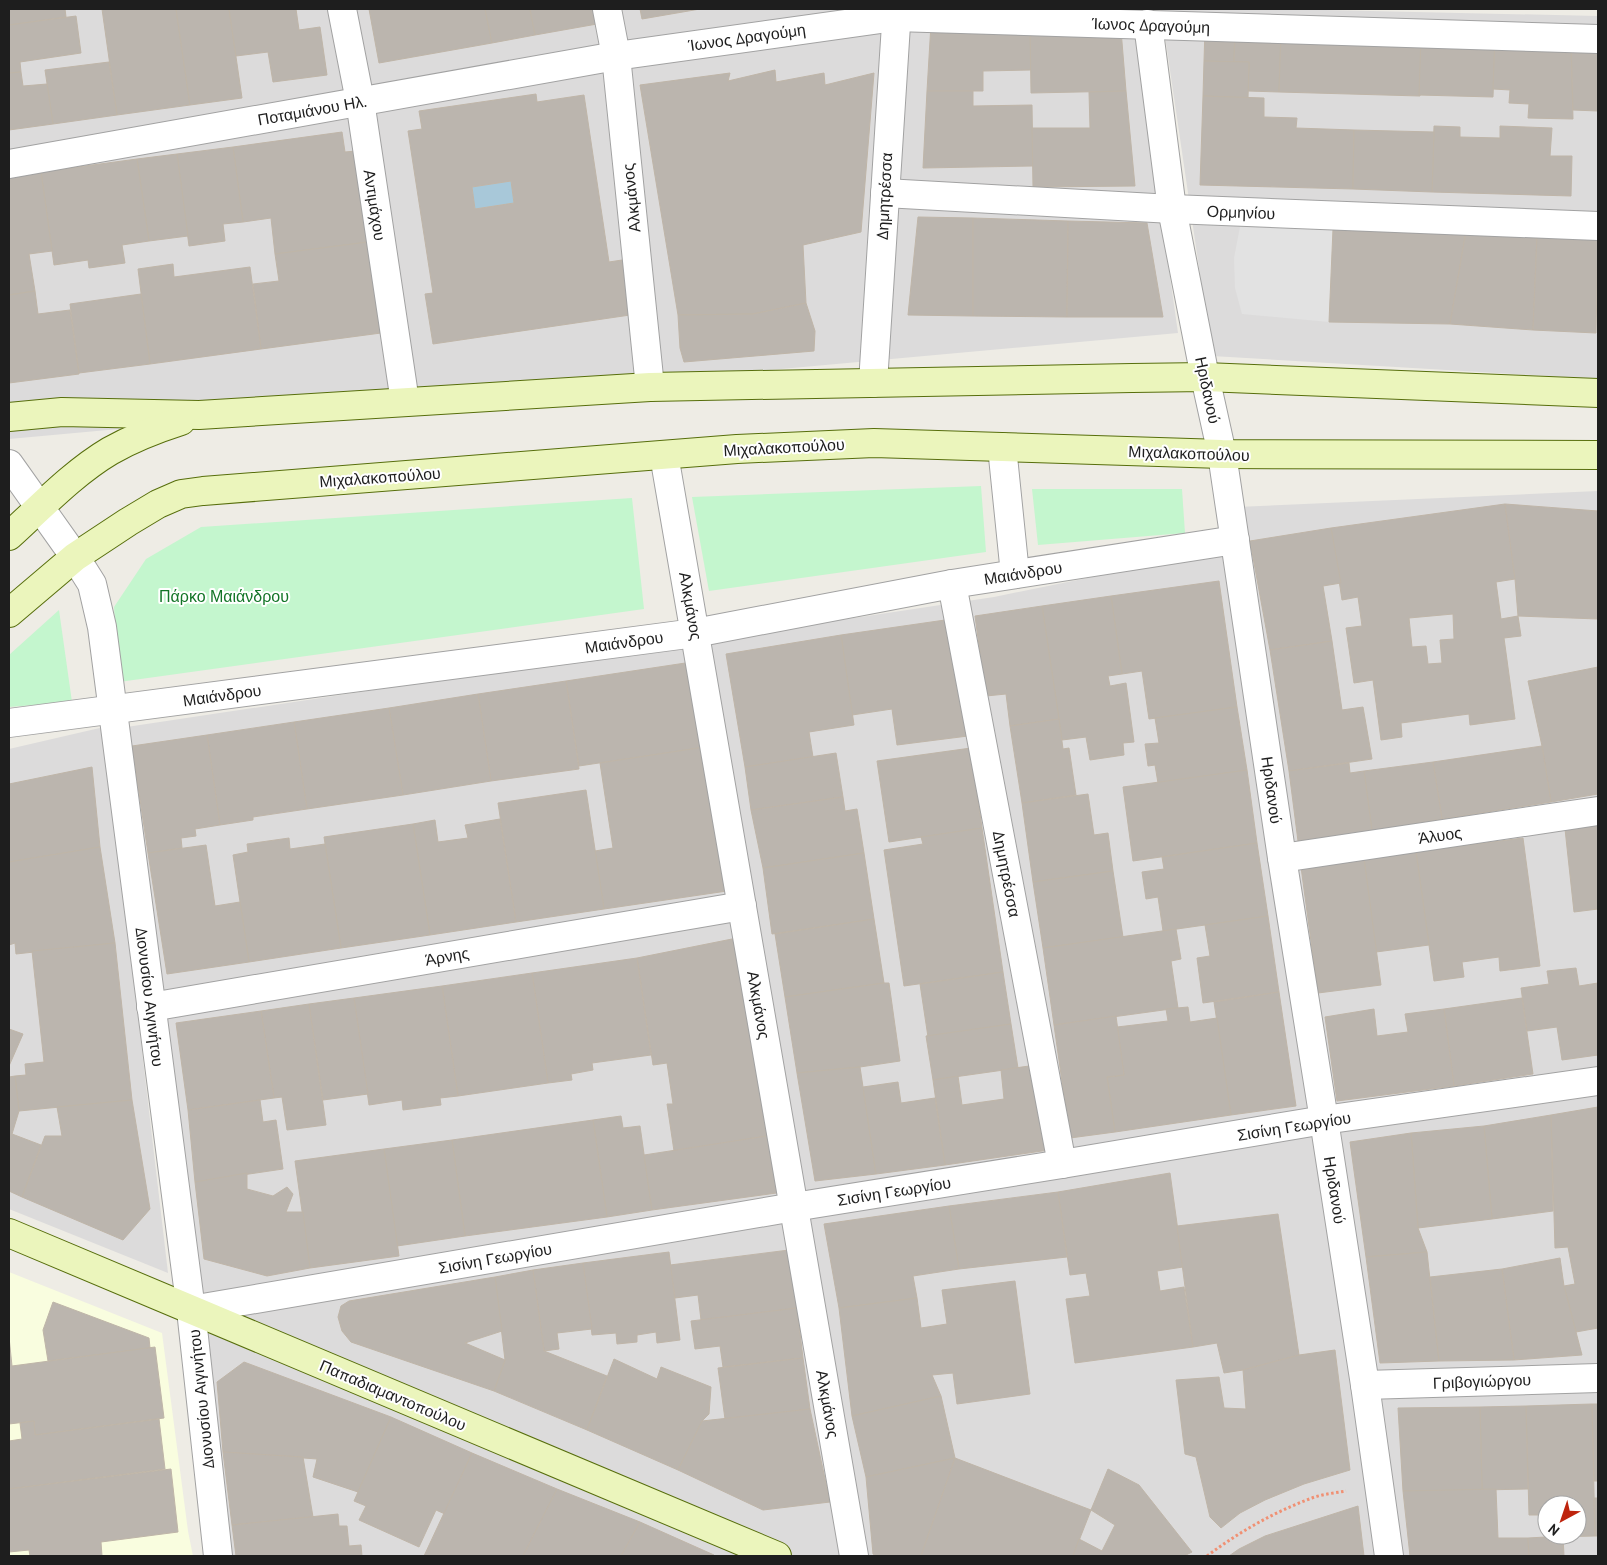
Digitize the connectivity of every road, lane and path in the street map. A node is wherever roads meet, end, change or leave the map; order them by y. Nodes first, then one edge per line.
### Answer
1 (342, 9) edge
2 (608, 9) edge
3 (896, 13) edge
4 (1148, 24) junction
5 (1598, 39) edge
6 (616, 56) junction
7 (360, 101) junction
8 (9, 164) edge
9 (884, 193) junction
10 (1172, 209) junction
11 (1598, 226) edge
12 (1205, 377) junction
13 (873, 383) junction
14 (650, 387) junction
15 (1598, 393) edge
16 (405, 402) junction
17 (199, 415) junction
18 (9, 417) edge
19 (1002, 447) junction
20 (664, 454) junction
21 (1222, 454) junction
22 (1598, 455) edge
23 (9, 464) edge
24 (40, 508) junction
25 (9, 536) edge
26 (1235, 540) junction
27 (75, 557) junction
28 (1015, 574) junction
29 (952, 584) junction
30 (9, 613) edge
31 (696, 633) junction
32 (114, 710) junction
33 (9, 723) edge
34 (1598, 812) edge
35 (1282, 858) junction
36 (742, 906) junction
37 (151, 1006) junction
38 (1598, 1081) edge
39 (1324, 1120) junction
40 (1062, 1164) junction
41 (794, 1207) junction
42 (9, 1234) edge
43 (191, 1310) junction
44 (1598, 1378) edge
45 (1365, 1385) junction
46 (1379, 1486) junction
47 (218, 1556) edge
48 (777, 1556) edge
49 (854, 1556) edge
50 (1207, 1556) edge
51 (1389, 1556) edge

1 - 7 street, Αντιμάχου
2 - 6 street, Αλκμάνος
3 - 4 street, Ίωνος Δραγούμη
3 - 6 street, Ίωνος Δραγούμη
3 - 9 street, Δημητρέσσα
4 - 5 street, Ίωνος Δραγούμη
4 - 10 street, Ηριδανού
6 - 7 street, Ποταμιάνου Ηλ.
6 - 14 street, Αλκμάνος
7 - 8 street, Ποταμιάνου Ηλ.
7 - 16 street, Αντιμάχου
9 - 10 street, Ορμηνίου
9 - 13 street, Δημητρέσσα
10 - 11 street, Ορμηνίου
10 - 12 street, Ηριδανού
12 - 13 main road
12 - 15 main road
12 - 21 street, Ηριδανού
13 - 14 main road
14 - 16 main road
16 - 17 main road
17 - 18 main road
17 - 24 main road
19 - 20 main road, Μιχαλακοπούλου
19 - 21 main road, Μιχαλακοπούλου
19 - 28 street
20 - 27 main road, Μιχαλακοπούλου
20 - 31 street, Αλκμάνος
21 - 22 main road, Μιχαλακοπούλου
21 - 26 street, Ηριδανού
23 - 24 street, Διονυσίου Αιγινήτου
24 - 25 main road
24 - 27 street, Διονυσίου Αιγινήτου
26 - 28 street, Μαιάνδρου
26 - 35 street, Ηριδανού
27 - 30 main road, Μιχαλακοπούλου
27 - 32 street, Διονυσίου Αιγινήτου
28 - 29 street, Μαιάνδρου
29 - 31 street, Μαιάνδρου
29 - 40 street, Δημητρέσσα
31 - 32 street, Μαιάνδρου
31 - 36 street, Αλκμάνος
32 - 33 street, Μαιάνδρου
32 - 37 street, Διονυσίου Αιγινήτου
34 - 35 street, Άλυος
35 - 39 street, Ηριδανού
36 - 37 street, Άρνης
36 - 41 street, Αλκμάνος
37 - 43 street, Διονυσίου Αιγινήτου
38 - 39 street, Σισίνη Γεωργίου
39 - 40 street, Σισίνη Γεωργίου
39 - 45 street, Ηριδανού
40 - 41 street, Σισίνη Γεωργίου
41 - 43 street, Σισίνη Γεωργίου
41 - 49 street, Αλκμάνος
42 - 43 main road, Παπαδιαμαντοπούλου
43 - 47 street, Διονυσίου Αιγινήτου
43 - 48 main road, Παπαδιαμαντοπούλου
44 - 45 street, Γριβογιώργου
45 - 46 street, Ηριδανού
46 - 50 path
46 - 51 street, Ηριδανού

